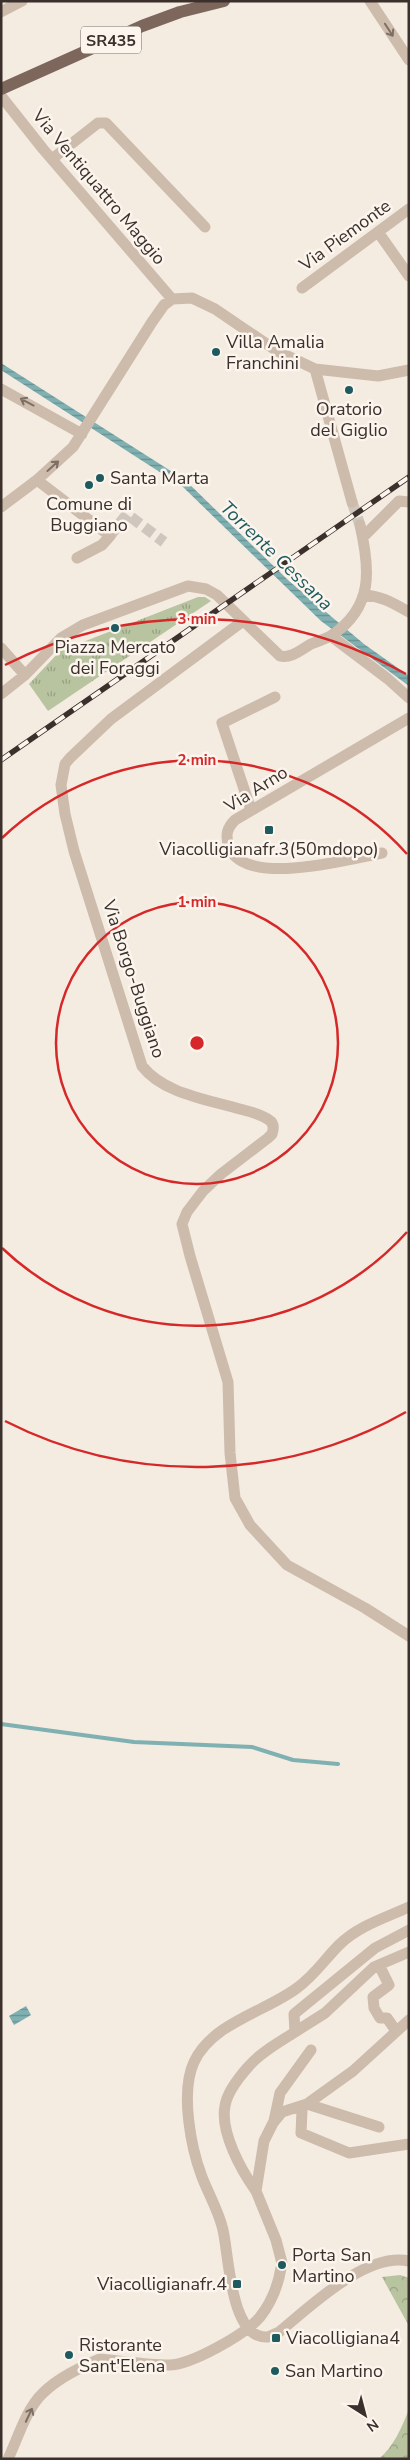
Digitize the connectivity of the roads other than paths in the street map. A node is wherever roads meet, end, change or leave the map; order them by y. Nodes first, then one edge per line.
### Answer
1 (22, 1) edge
2 (224, 1) edge
3 (370, 1) edge
4 (1, 12) edge
5 (409, 60) edge
6 (1, 89) edge
7 (1, 96) edge
8 (52, 159) junction
9 (409, 209) edge
10 (205, 227) dead end
11 (378, 232) junction
12 (409, 276) edge
13 (302, 288) dead end
14 (172, 299) junction
15 (315, 369) junction
16 (409, 370) edge
17 (1, 389) edge
18 (82, 434) junction
19 (37, 480) junction
20 (352, 502) tunnel mouth
21 (409, 502) edge
22 (1, 507) edge
23 (77, 558) dead end
24 (364, 595) junction
25 (409, 612) edge
26 (243, 621) junction
27 (330, 636) junction
28 (1, 648) edge
29 (25, 675) junction
30 (5, 690) edge
31 (275, 697) dead end
32 (409, 698) edge
33 (409, 718) edge
34 (251, 810) junction
35 (382, 854) dead end
36 (409, 1636) edge
37 (409, 1908) edge
38 (409, 1930) edge
39 (409, 1952) edge
40 (378, 1965) junction
41 (409, 2020) edge
42 (396, 2031) junction
43 (295, 2032) junction
44 (311, 2050) dead end
45 (302, 2105) junction
46 (273, 2123) junction
47 (379, 2127) dead end
48 (409, 2144) edge
49 (256, 2191) junction
50 (409, 2261) edge
51 (249, 2327) junction
52 (8, 2459) edge

1 - 4 street
2 - 6 main road, SR435
3 -> 5 street
7 - 8 street, Via Ventiquattro Maggio
8 - 10 street
8 - 14 street, Via Ventiquattro Maggio
9 - 11 street, Via Piemonte
11 - 12 street
11 - 13 street, Via Piemonte
14 - 15 street
14 - 18 street
15 - 16 street
15 - 20 street
18 -> 17 street
19 -> 18 street
19 - 22 street
19 - 23 street
21 - 24 street
24 - 25 street
24 - 27 street
26 - 27 street
26 - 29 street
26 - 36 street, Via Borgo-Buggiano
27 - 32 street
28 - 29 street
29 - 30 street
31 - 34 street
33 - 34 street, Via Arno
34 - 35 street, Via Arno
37 - 51 street
38 - 43 street
39 - 40 street
40 - 42 street
40 - 43 street
41 - 42 street
42 - 45 street
43 - 49 street
44 - 46 street
45 - 46 street
45 - 47 street
45 - 48 street
46 - 49 street
49 - 51 street
50 - 51 street
52 -> 51 street

